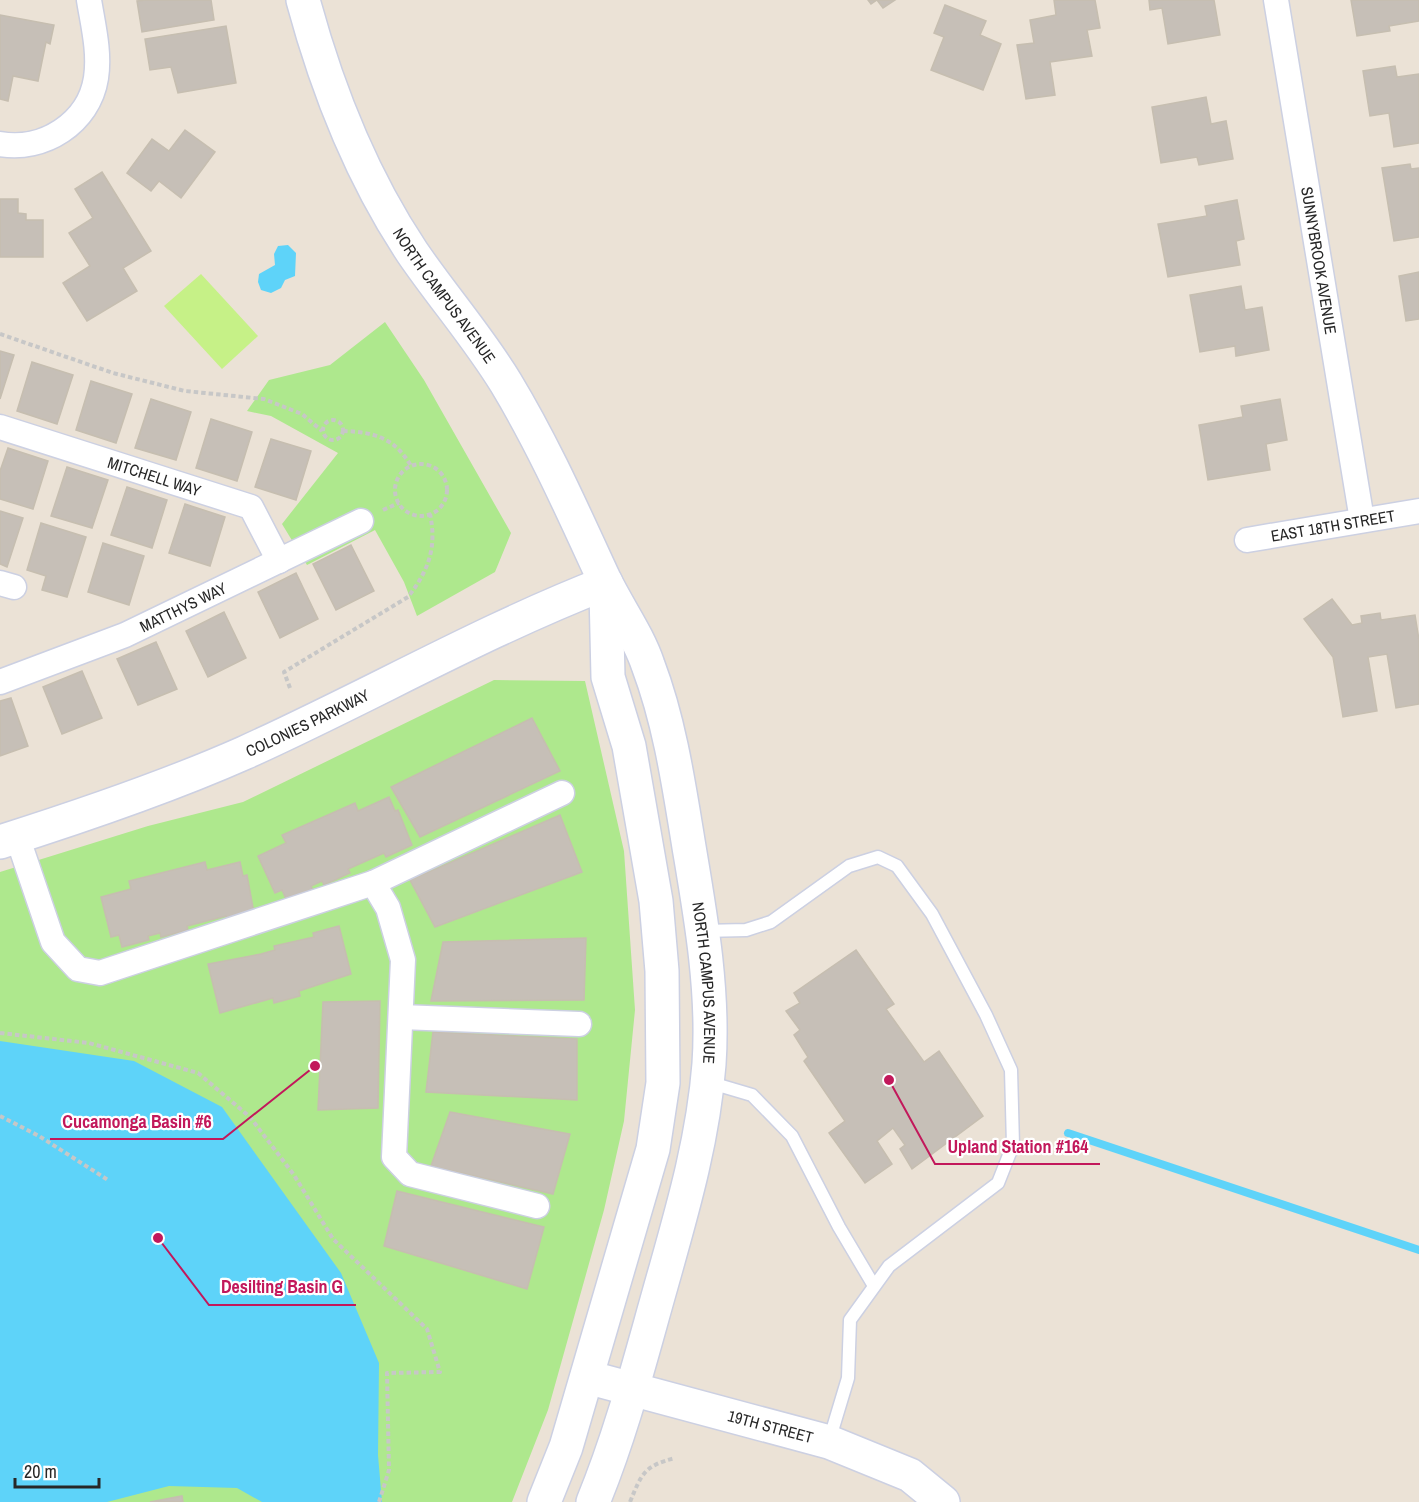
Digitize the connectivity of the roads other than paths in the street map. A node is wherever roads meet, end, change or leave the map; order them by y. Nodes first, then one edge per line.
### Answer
1 (89, 0) edge
2 (303, 0) edge
3 (1276, 0) edge
4 (0, 144) edge
5 (0, 427) edge
6 (1419, 511) edge
7 (1362, 520) junction
8 (361, 521) dead end
9 (1247, 540) dead end
10 (279, 561) junction
11 (606, 583) junction
12 (0, 682) edge
13 (562, 793) dead end
14 (9, 839) edge
15 (374, 883) junction
16 (702, 931) junction
17 (401, 1017) junction
18 (579, 1024) dead end
19 (707, 1082) junction
20 (537, 1206) dead end
21 (874, 1286) junction
22 (587, 1377) junction
23 (632, 1389) junction
24 (829, 1442) junction
25 (544, 1502) edge
26 (593, 1502) edge
27 (943, 1502) edge

1 - 4 street
2 - 11 main road, NORTH CAMPUS AVENUE
3 - 7 street, SUNNYBROOK AVENUE
5 - 10 street, MITCHELL WAY
6 - 7 street, EAST 18TH STREET
7 - 9 street, EAST 18TH STREET
8 - 10 street, MATTHYS WAY
10 - 12 street, MATTHYS WAY
11 - 14 main road, COLONIES PARKWAY
11 - 16 main road, NORTH CAMPUS AVENUE
11 - 22 main road, NORTH CAMPUS AVENUE
13 - 15 street
14 - 15 street
15 - 17 street
16 - 19 main road, NORTH CAMPUS AVENUE
16 - 21 lane
17 - 18 street
17 - 20 street
19 - 21 lane
19 - 23 main road, NORTH CAMPUS AVENUE
21 - 24 lane
22 - 23 main road, 19TH STREET
22 - 25 main road, NORTH CAMPUS AVENUE
23 - 24 main road, 19TH STREET
23 - 26 main road, NORTH CAMPUS AVENUE
24 - 27 main road, 19TH STREET

